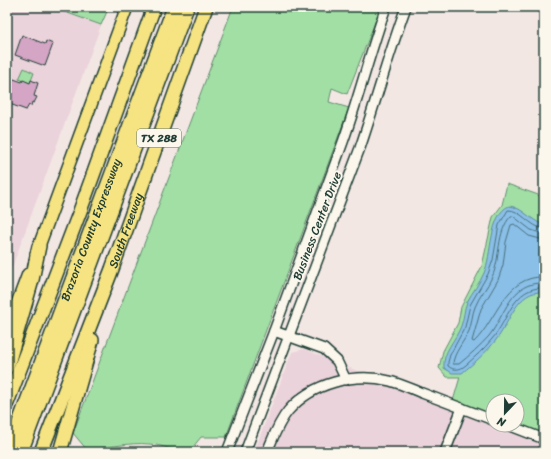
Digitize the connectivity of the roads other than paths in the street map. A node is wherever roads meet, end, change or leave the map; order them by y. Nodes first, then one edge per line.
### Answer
1 (127, 7) edge
2 (154, 7) edge
3 (174, 7) edge
4 (187, 7) edge
5 (206, 7) edge
6 (386, 7) edge
7 (406, 7) edge
8 (363, 79) junction
9 (381, 84) junction
10 (94, 172) junction
11 (39, 246) junction
12 (112, 269) junction
13 (7, 330) edge
14 (274, 331) junction
15 (289, 336) junction
16 (7, 367) edge
17 (346, 380) junction
18 (7, 403) edge
19 (462, 408) junction
20 (485, 417) edge
21 (525, 432) edge
22 (7, 437) edge
23 (544, 439) edge
24 (8, 452) edge
25 (21, 452) edge
26 (32, 452) edge
27 (40, 452) edge
28 (60, 452) edge
29 (227, 452) edge
30 (246, 452) edge
31 (268, 452) edge
32 (446, 452) edge

1 - 11 main road
2 - 10 highway
3 - 24 highway, Brazoria County Expressway
4 - 25 highway, Brazoria County Expressway
5 - 12 highway, South Freeway / TX 288
6 - 8 street, Business Center Drive
7 - 9 street, Business Center Drive
8 - 9 street
8 - 14 street, Business Center Drive
9 - 15 street, Business Center Drive
10 - 18 highway
10 - 22 highway
11 - 13 main road
11 - 16 highway
12 - 26 highway
12 - 27 highway, South Freeway / TX 288
12 - 28 highway
14 - 15 street
14 - 29 street, Business Center Drive
15 - 17 street
15 - 30 street, Business Center Drive
17 - 19 street
17 - 31 street
19 - 20 street
19 - 32 street
21 - 23 street

